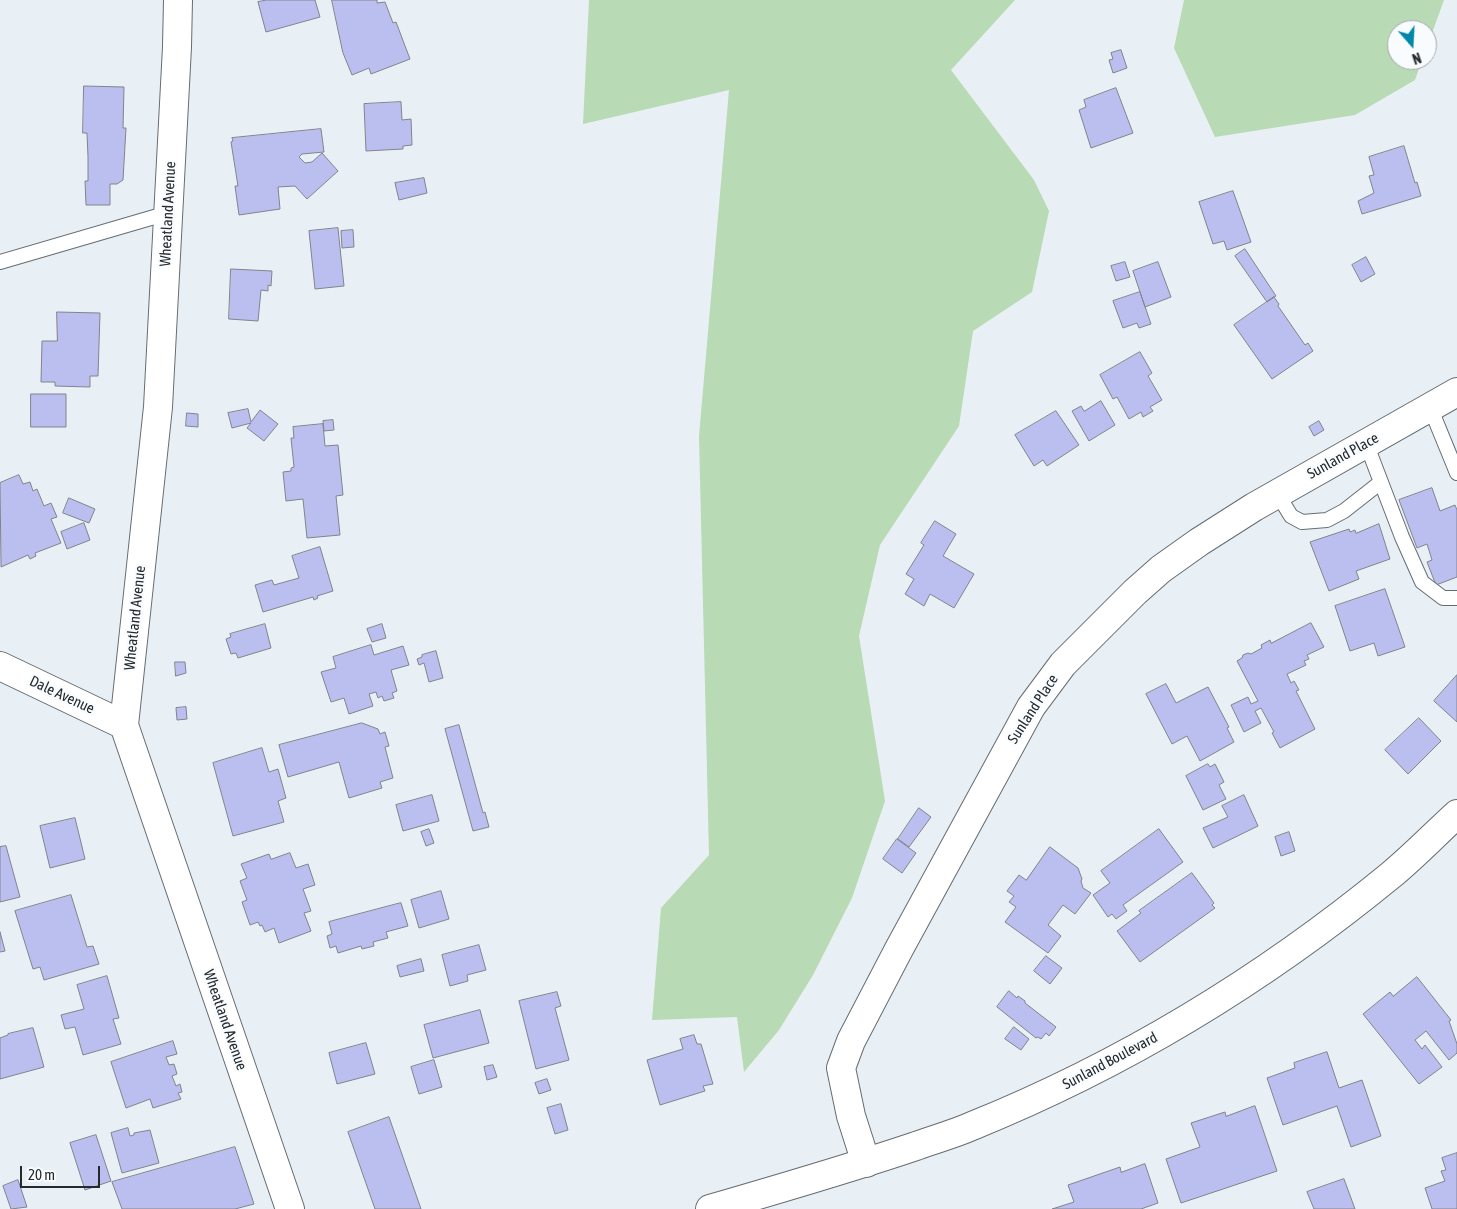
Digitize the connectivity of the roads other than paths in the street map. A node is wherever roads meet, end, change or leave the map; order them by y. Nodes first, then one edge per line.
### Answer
1 (178, 0) edge
2 (168, 213) junction
3 (0, 262) edge
4 (1457, 392) edge
5 (1430, 407) junction
6 (1366, 444) junction
7 (1457, 473) edge
8 (1381, 482) junction
9 (1277, 493) junction
10 (1457, 598) edge
11 (0, 666) edge
12 (124, 725) junction
13 (1457, 814) edge
14 (866, 1163) junction
15 (290, 1209) edge
16 (710, 1209) edge

1 - 2 street, Wheatland Avenue
2 - 3 lane
2 - 12 street, Wheatland Avenue
4 - 5 street, Sunland Place
5 - 6 street, Sunland Place
5 - 7 lane
6 - 8 lane
6 - 9 street, Sunland Place
8 - 9 lane
8 - 10 lane
9 - 14 street, Sunland Place
11 - 12 street, Dale Avenue
12 - 15 street, Wheatland Avenue
13 - 14 street, Sunland Boulevard
14 - 16 street, Sunland Boulevard

